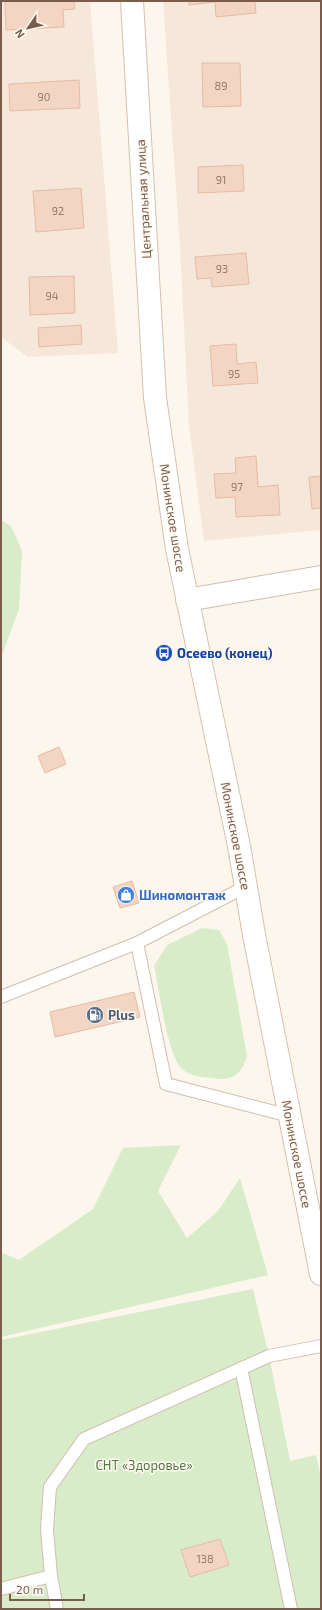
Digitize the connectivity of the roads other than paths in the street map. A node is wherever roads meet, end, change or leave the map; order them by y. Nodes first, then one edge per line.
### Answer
1 (132, 1) edge
2 (155, 398) joint
3 (321, 577) edge
4 (187, 600) junction
5 (245, 888) junction
6 (136, 943) junction
7 (1, 997) edge
8 (290, 1116) junction
9 (321, 1274) edge
10 (321, 1346) edge
11 (241, 1368) junction
12 (51, 1576) junction
13 (1, 1588) edge
14 (57, 1609) edge
15 (291, 1609) edge

1 - 2 main road, Центральная улица
2 - 4 main road, Монинское шоссе
3 - 4 main road
4 - 5 main road, Монинское шоссе
5 - 6 lane
5 - 8 main road, Монинское шоссе
6 - 7 lane
6 - 8 lane
8 - 9 main road, Монинское шоссе
10 - 11 lane
11 - 12 lane
11 - 15 lane
12 - 13 lane
12 - 14 lane

